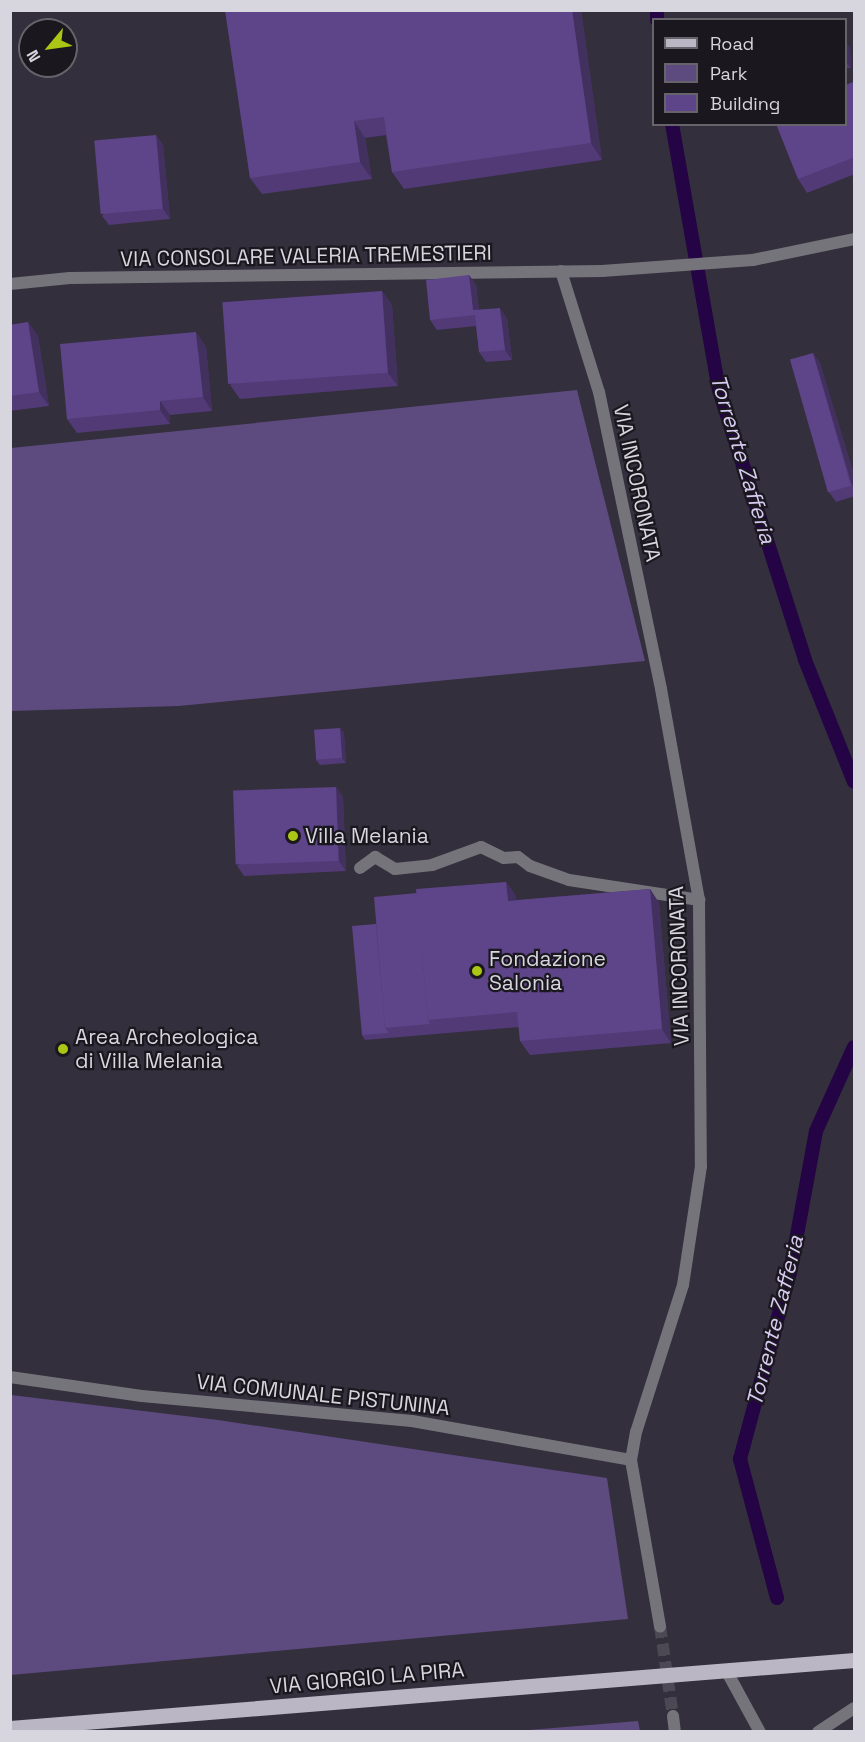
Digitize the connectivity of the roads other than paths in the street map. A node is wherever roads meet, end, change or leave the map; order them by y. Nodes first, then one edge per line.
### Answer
1 (855, 239) edge
2 (561, 271) junction
3 (10, 284) edge
4 (360, 868) dead end
5 (699, 900) junction
6 (10, 1377) edge
7 (631, 1460) junction
8 (660, 1626) tunnel mouth
9 (855, 1660) edge
10 (726, 1670) junction
11 (855, 1708) edge
12 (673, 1716) tunnel mouth
13 (10, 1728) edge
14 (675, 1731) edge
15 (760, 1731) edge
16 (818, 1731) edge

1 - 2 street, VIA CONSOLARE VALERIA TREMESTIERI
2 - 3 street, VIA CONSOLARE VALERIA TREMESTIERI
2 - 5 street, VIA INCORONATA
4 - 5 street
5 - 7 street, VIA INCORONATA
6 - 7 street, VIA COMUNALE PISTUNINA
7 - 8 street, VIA INCORONATA
9 - 10 main road, VIA GIORGIO LA PIRA
10 - 13 main road, VIA GIORGIO LA PIRA
10 - 15 street
11 - 16 street
12 - 14 street

